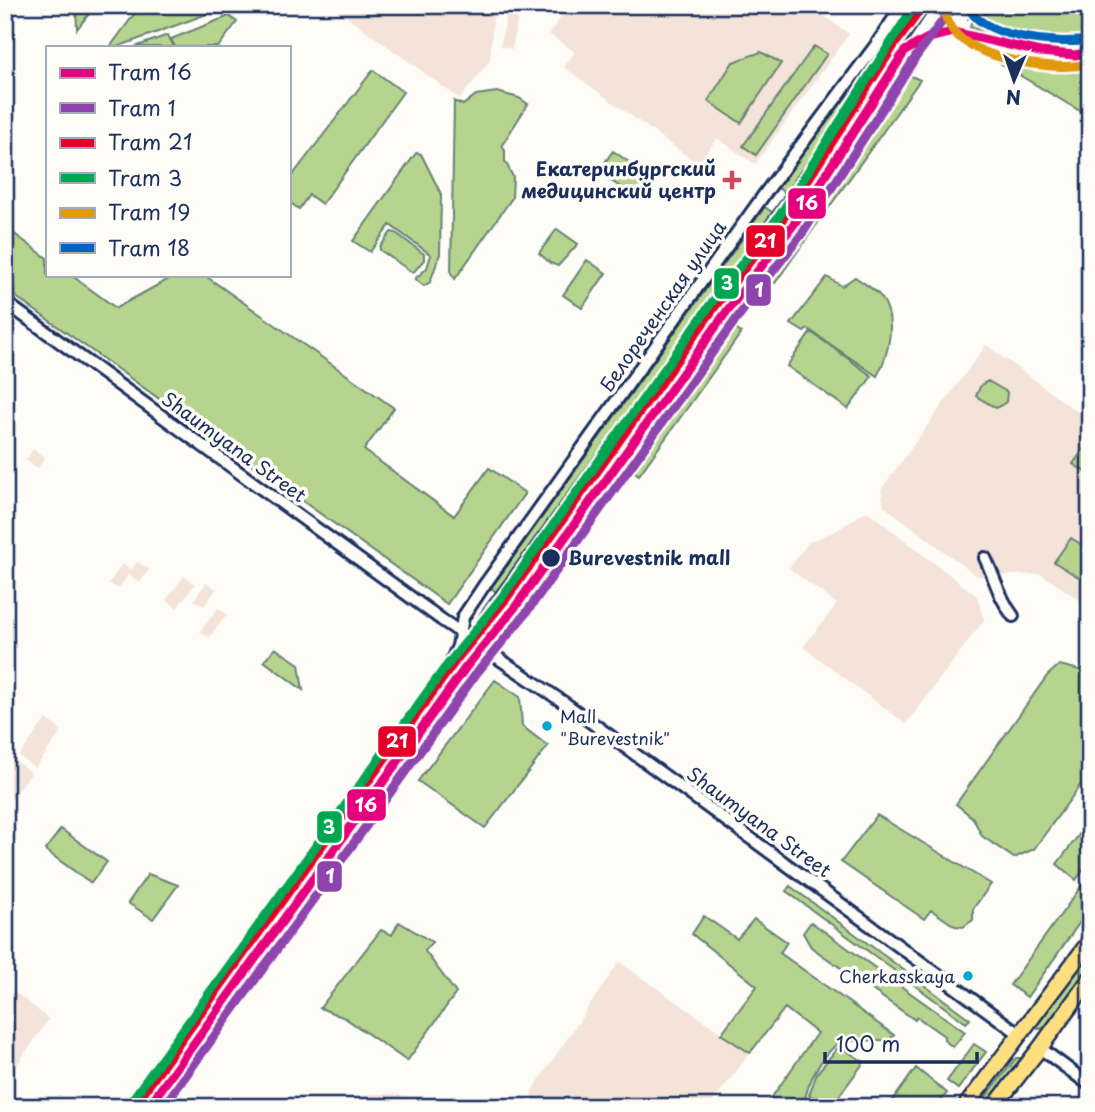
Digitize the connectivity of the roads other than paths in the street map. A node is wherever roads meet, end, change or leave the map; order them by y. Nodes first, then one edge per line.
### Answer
1 (903, 5) edge
2 (924, 5) edge
3 (5, 302) edge
4 (985, 558) dead end
5 (1013, 616) dead end
6 (460, 632) junction
7 (475, 642) junction
8 (1089, 941) edge
9 (1090, 979) edge
10 (1021, 1035) junction
11 (1040, 1048) junction
12 (1090, 1085) edge
13 (129, 1107) edge
14 (157, 1107) edge
15 (965, 1107) edge
16 (993, 1107) edge

1 - 6 street, Белореченская улица
2 - 7 street
3 - 6 street, Shaumyana Street
4 - 5 street
6 - 7 street, Shaumyana Street
6 - 13 street, Белореченская улица
7 - 10 street, Shaumyana Street
7 - 14 street
8 - 10 main road
9 - 11 main road
10 - 11 main road
10 - 15 main road
11 - 12 street
11 - 16 main road

